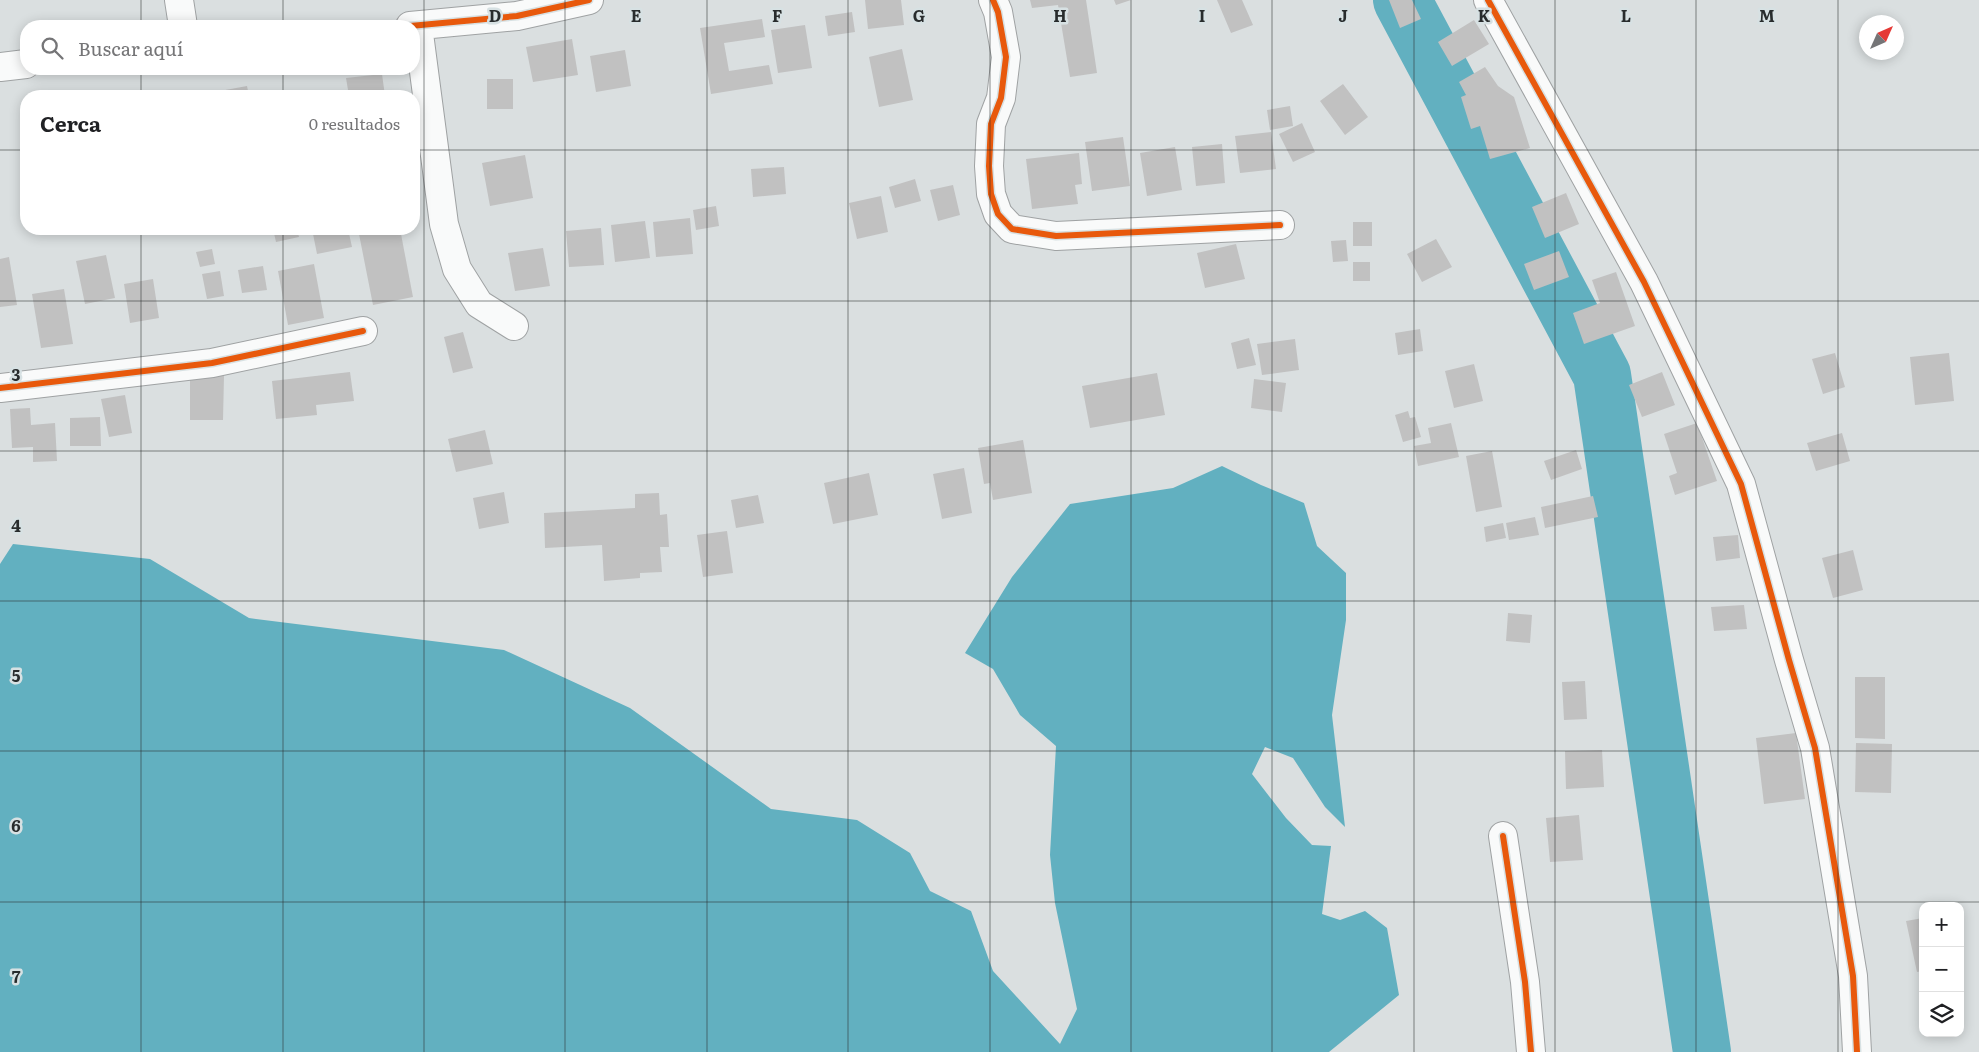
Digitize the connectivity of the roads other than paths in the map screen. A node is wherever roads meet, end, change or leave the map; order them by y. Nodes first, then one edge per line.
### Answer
1 (179, 0) edge
2 (589, 0) edge
3 (994, 0) edge
4 (1488, 0) edge
5 (182, 20) edge
6 (420, 25) edge
7 (20, 64) edge
8 (0, 66) edge
9 (420, 66) edge
10 (1280, 225) dead end
11 (514, 326) dead end
12 (363, 331) dead end
13 (0, 388) edge
14 (1503, 836) dead end
15 (1530, 1052) edge
16 (1858, 1052) edge

1 - 5 street
2 - 6 street
3 - 10 street
4 - 16 street
7 - 8 street
9 - 11 street
12 - 13 street
14 - 15 street

